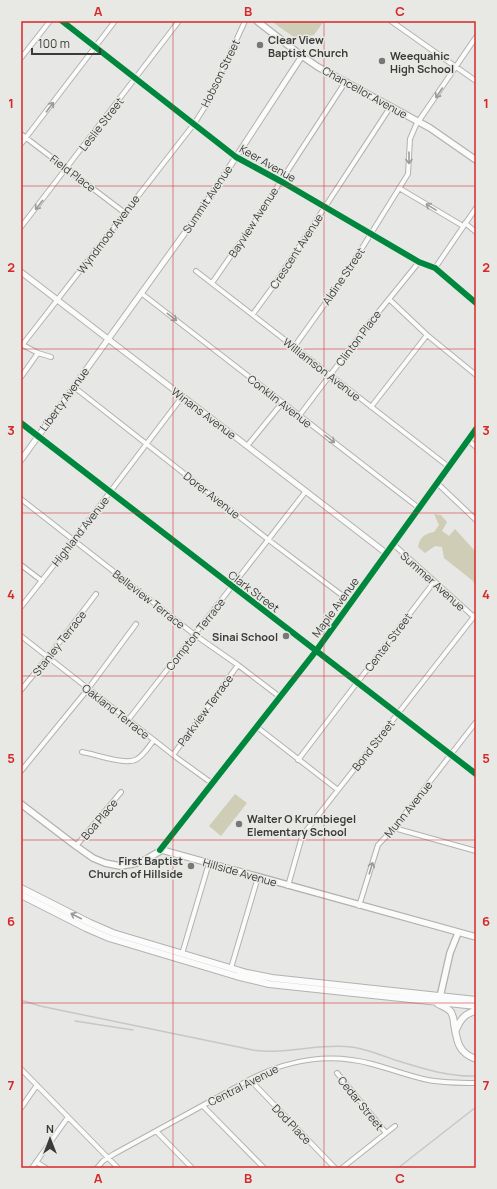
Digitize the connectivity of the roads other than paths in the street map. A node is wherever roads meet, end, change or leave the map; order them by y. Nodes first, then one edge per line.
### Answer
1 (50, 21) edge
2 (62, 21) edge
3 (115, 21) edge
4 (179, 21) edge
5 (245, 21) edge
6 (257, 21) edge
7 (391, 21) edge
8 (476, 37) edge
9 (95, 47) junction
10 (302, 56) junction
11 (21, 58) edge
12 (456, 67) junction
13 (136, 79) junction
14 (346, 81) junction
15 (476, 81) edge
16 (391, 106) junction
17 (419, 122) junction
18 (194, 124) junction
19 (21, 134) edge
20 (26, 138) junction
21 (21, 144) edge
22 (236, 157) junction
23 (476, 160) edge
24 (67, 168) junction
25 (280, 181) junction
26 (399, 188) junction
27 (325, 207) junction
28 (476, 208) edge
29 (124, 213) junction
30 (464, 225) junction
31 (21, 227) edge
32 (476, 232) edge
33 (371, 234) junction
34 (419, 262) junction
35 (435, 268) junction
36 (196, 271) dead end
37 (21, 272) edge
38 (212, 282) junction
39 (141, 293) junction
40 (388, 299) junction
41 (57, 300) junction
42 (476, 303) edge
43 (253, 314) junction
44 (427, 335) junction
45 (107, 339) junction
46 (22, 344) edge
47 (294, 347) junction
48 (38, 353) junction
49 (51, 357) dead end
50 (330, 375) junction
51 (476, 376) edge
52 (21, 377) edge
53 (74, 387) junction
54 (182, 397) junction
55 (282, 403) junction
56 (371, 408) junction
57 (299, 416) junction
58 (21, 422) edge
59 (476, 429) edge
60 (38, 436) junction
61 (468, 440) junction
62 (147, 444) junction
63 (248, 446) junction
64 (476, 447) edge
65 (21, 460) edge
66 (448, 467) junction
67 (437, 483) junction
68 (306, 491) junction
69 (111, 492) junction
70 (21, 499) edge
71 (419, 508) junction
72 (476, 520) edge
73 (269, 539) junction
74 (74, 541) junction
75 (393, 544) junction
76 (386, 553) junction
77 (21, 565) edge
78 (42, 581) junction
79 (434, 582) junction
80 (232, 587) junction
81 (96, 594) dead end
82 (351, 602) junction
83 (21, 607) edge
84 (475, 616) edge
85 (136, 624) dead end
86 (194, 635) junction
87 (21, 636) edge
88 (316, 651) junction
89 (48, 657) junction
90 (238, 665) junction
91 (357, 682) junction
92 (88, 689) junction
93 (21, 690) edge
94 (280, 697) junction
95 (398, 714) junction
96 (128, 720) junction
97 (476, 722) edge
98 (256, 727) junction
99 (154, 740) junction
100 (82, 752) dead end
101 (451, 754) junction
102 (173, 755) junction
103 (298, 760) junction
104 (21, 771) edge
105 (476, 774) edge
106 (213, 784) junction
107 (338, 790) junction
108 (121, 792) dead end
109 (21, 804) edge
110 (394, 828) junction
111 (76, 846) junction
112 (160, 850) junction
113 (476, 851) edge
114 (209, 863) junction
115 (258, 877) junction
116 (288, 886) junction
117 (21, 888) edge
118 (21, 895) edge
119 (359, 906) junction
120 (458, 933) junction
121 (476, 937) edge
122 (182, 954) junction
123 (231, 968) junction
124 (440, 997) junction
125 (476, 1000) edge
126 (432, 1002) junction
127 (476, 1006) edge
128 (476, 1011) edge
129 (456, 1034) junction
130 (476, 1059) edge
131 (21, 1069) edge
132 (337, 1073) dead end
133 (251, 1079) junction
134 (476, 1083) edge
135 (37, 1085) junction
136 (203, 1106) junction
137 (21, 1108) edge
138 (68, 1117) junction
139 (395, 1126) dead end
140 (156, 1131) junction
141 (386, 1134) junction
142 (108, 1158) junction
143 (36, 1162) junction
144 (32, 1168) edge
145 (46, 1168) edge
146 (97, 1168) edge
147 (118, 1168) edge
148 (192, 1168) edge
149 (264, 1168) edge
150 (335, 1168) edge
151 (342, 1168) edge

1 - 11 street
2 - 9 street, Keer Avenue
3 - 9 street
4 - 13 street, Leslie Street
5 - 18 street, Hobson Street
6 - 10 main road, Chancellor Avenue
7 - 12 street
8 - 12 street, Aldine Street
9 - 13 street, Keer Avenue
20 -> 9 street
10 - 14 main road, Chancellor Avenue
10 - 22 street, Summit Avenue
12 - 15 street
12 -> 17 street, Aldine Street
13 - 18 street, Keer Avenue
13 - 24 street, Leslie Street
14 - 16 main road, Chancellor Avenue
14 - 25 street, Bayview Avenue
16 - 17 main road, Chancellor Avenue
16 - 27 street, Crescent Avenue
17 - 23 main road, Chancellor Avenue
17 -> 26 street, Aldine Street
18 - 22 street, Keer Avenue
18 - 29 street, Wyndmoor Avenue
19 - 20 street, Field Place
20 - 21 street
20 - 24 street, Field Place
22 - 25 street, Keer Avenue
22 - 39 street, Summit Avenue
24 - 29 street, Field Place
24 -> 31 street, Leslie Street
25 - 27 street, Keer Avenue
25 - 38 street, Bayview Avenue
30 -> 26 street
26 - 33 street, Aldine Street
27 - 33 street, Keer Avenue
27 - 43 street, Crescent Avenue
28 - 30 street
29 - 41 street, Wyndmoor Avenue
30 - 32 street
30 - 35 street
33 - 34 street, Keer Avenue
33 - 47 street, Aldine Street
34 - 35 street, Keer Avenue
34 - 40 street, Clinton Place
35 - 42 street, Keer Avenue
36 - 38 street, Williamson Avenue
37 - 41 street, Winans Avenue
38 - 43 street, Williamson Avenue
39 - 45 street, Summit Avenue
39 -> 55 street, Conklin Avenue
40 - 44 street
40 - 50 street, Clinton Place
41 - 45 street, Winans Avenue
41 - 46 street, Wyndmoor Avenue
43 - 47 street, Williamson Avenue
44 - 51 street
44 - 56 street
45 - 53 street, Liberty Avenue
45 - 54 street, Winans Avenue
46 - 48 street
47 - 50 street, Williamson Avenue
48 - 49 street
48 - 52 street
50 - 56 street, Williamson Avenue
50 - 57 street, Clinton Place
53 - 60 street, Liberty Avenue
53 - 62 street, Dorer Avenue
54 - 62 street, Highland Avenue
54 - 63 street, Winans Avenue
55 - 57 street, Conklin Avenue
55 - 63 street
56 - 66 street, Williamson Avenue
57 -> 71 street, Conklin Avenue
58 - 60 street, Clark Street
59 - 61 street, Maple Avenue
60 - 65 street, Liberty Avenue
60 - 69 street, Clark Street
61 - 64 street
61 - 66 street, Maple Avenue
62 - 69 street, Highland Avenue
62 - 73 street, Dorer Avenue
63 - 68 street, Winans Avenue
66 - 67 street, Maple Avenue
67 - 71 street, Maple Avenue
67 - 72 street
68 - 73 street, Compton Terrace
68 - 76 street, Winans Avenue
69 - 74 street, Highland Avenue
69 - 80 street, Clark Street
70 - 74 street, Belleview Terrace
71 - 75 street, Maple Avenue
73 - 80 street, Compton Terrace
73 - 82 street, Dorer Avenue
74 - 78 street, Highland Avenue
74 - 86 street, Belleview Terrace
75 - 76 street, Maple Avenue
75 - 79 street, Summer Avenue
76 - 82 street, Maple Avenue
77 - 78 street
78 - 83 street, Highland Avenue
79 - 84 street, Summer Avenue
79 - 91 street, Center Street
80 - 86 street, Compton Terrace
80 - 88 street, Clark Street
81 - 89 street, Stanley Terrace
82 - 88 street, Maple Avenue
84 - 95 street, Bond Street
85 - 92 street
86 - 90 street, Belleview Terrace
86 - 96 street, Compton Terrace
87 - 89 street, Oakland Terrace
88 - 91 street, Clark Street
88 - 94 street, Maple Avenue
89 - 92 street, Oakland Terrace
89 - 93 street, Stanley Terrace
90 - 94 street, Belleview Terrace
90 - 102 street, Parkview Terrace
91 - 95 street, Clark Street
91 - 103 street, Center Street
92 - 96 street, Oakland Terrace
92 - 104 street
94 - 98 street, Maple Avenue
95 - 101 street, Clark Street
95 - 107 street, Bond Street
96 - 99 street, Oakland Terrace
97 - 101 street, Munn Avenue
98 - 103 street
98 - 106 street, Maple Avenue
99 - 100 street
99 - 102 street, Oakland Terrace
101 - 105 street, Clark Street
101 - 110 street, Munn Avenue
102 - 106 street, Oakland Terrace
103 - 107 street
106 - 112 street, Maple Avenue
107 - 116 street, Bond Street
108 - 111 street, Boa Place
109 - 111 main road
110 - 113 street
119 -> 110 street, Munn Avenue
111 - 112 main road
112 - 114 main road, Hillside Avenue
114 - 115 main road, Hillside Avenue
114 - 122 street
115 - 116 main road, Hillside Avenue
115 - 123 street
116 - 119 main road, Hillside Avenue
122 -> 117 highway
118 - 126 highway
119 - 120 main road, Hillside Avenue
120 - 121 main road, Hillside Avenue
120 - 124 main road
122 - 123 highway
123 - 124 highway
124 - 125 highway
126 - 127 highway
126 - 129 highway
128 - 129 highway
129 - 130 highway
131 - 135 street
132 - 141 street, Cedar Street
133 - 134 street, Central Avenue
133 - 136 street, Central Avenue
133 - 150 street, Dod Place
135 - 137 street
135 - 138 street
136 - 140 street, Central Avenue
136 - 149 street
138 - 142 street
138 - 143 street
139 - 141 street
140 - 142 street, Central Avenue
140 - 148 street
141 - 151 street
142 - 146 street, Central Avenue
142 - 147 street
143 - 144 street
143 - 145 street

